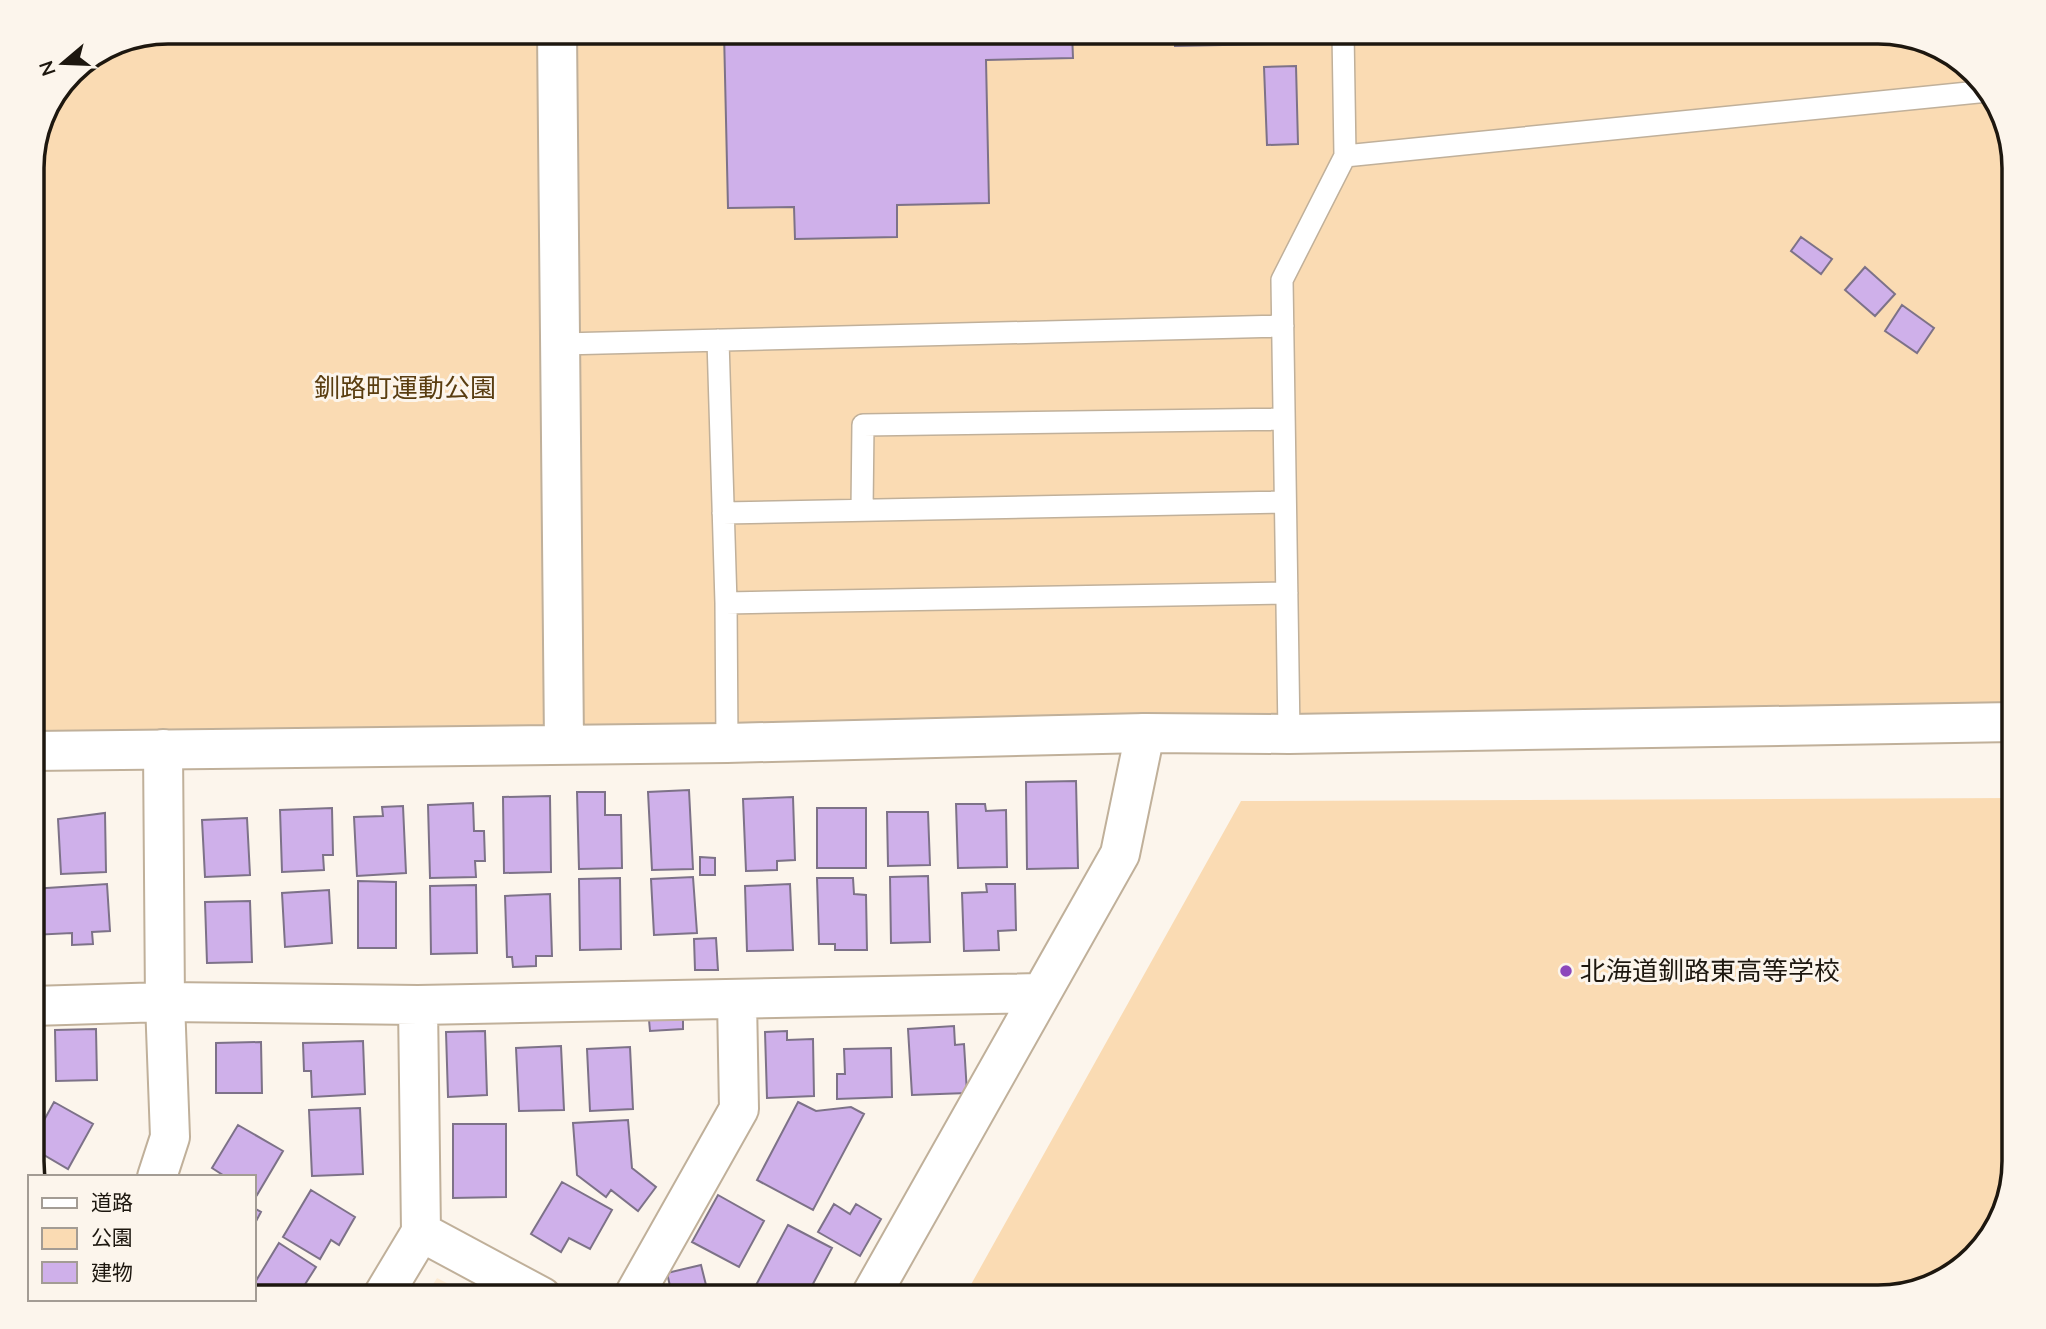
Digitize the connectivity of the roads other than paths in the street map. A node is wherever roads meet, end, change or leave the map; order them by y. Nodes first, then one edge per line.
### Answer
1 (558, 44) edge
2 (1343, 44) edge
3 (1976, 93) edge
4 (1345, 156) junction
5 (1283, 326) junction
6 (718, 340) junction
7 (562, 344) junction
8 (1284, 418) junction
9 (1285, 502) junction
10 (862, 510) junction
11 (723, 513) junction
12 (1287, 593) junction
13 (726, 603) junction
14 (2002, 722) edge
15 (1145, 733) junction
16 (1289, 734) junction
17 (564, 743) junction
18 (727, 743) junction
19 (163, 749) junction
20 (44, 751) edge
21 (1040, 993) junction
22 (737, 1000) junction
23 (165, 1002) junction
24 (418, 1005) junction
25 (44, 1006) edge
26 (158, 1175) edge
27 (421, 1232) junction
28 (389, 1285) edge
29 (519, 1285) edge
30 (640, 1285) edge
31 (877, 1285) edge

1 - 7 street
2 - 4 lane
3 - 4 lane
4 - 5 lane
5 - 6 lane
5 - 8 lane
6 - 7 lane
6 - 11 lane
7 - 17 street
8 - 9 lane
8 - 10 lane
9 - 10 lane
9 - 12 lane
10 - 11 lane
11 - 13 lane
12 - 13 lane
12 - 16 lane
13 - 18 lane
14 - 16 street
15 - 16 street
15 - 18 street
15 - 21 street
17 - 18 street
17 - 19 street
19 - 20 street
19 - 23 street
21 - 22 street
21 - 31 street
22 - 24 street
22 - 30 street
23 - 24 street
23 - 25 street
23 - 26 street
24 - 27 street
27 - 28 street
27 - 29 street

